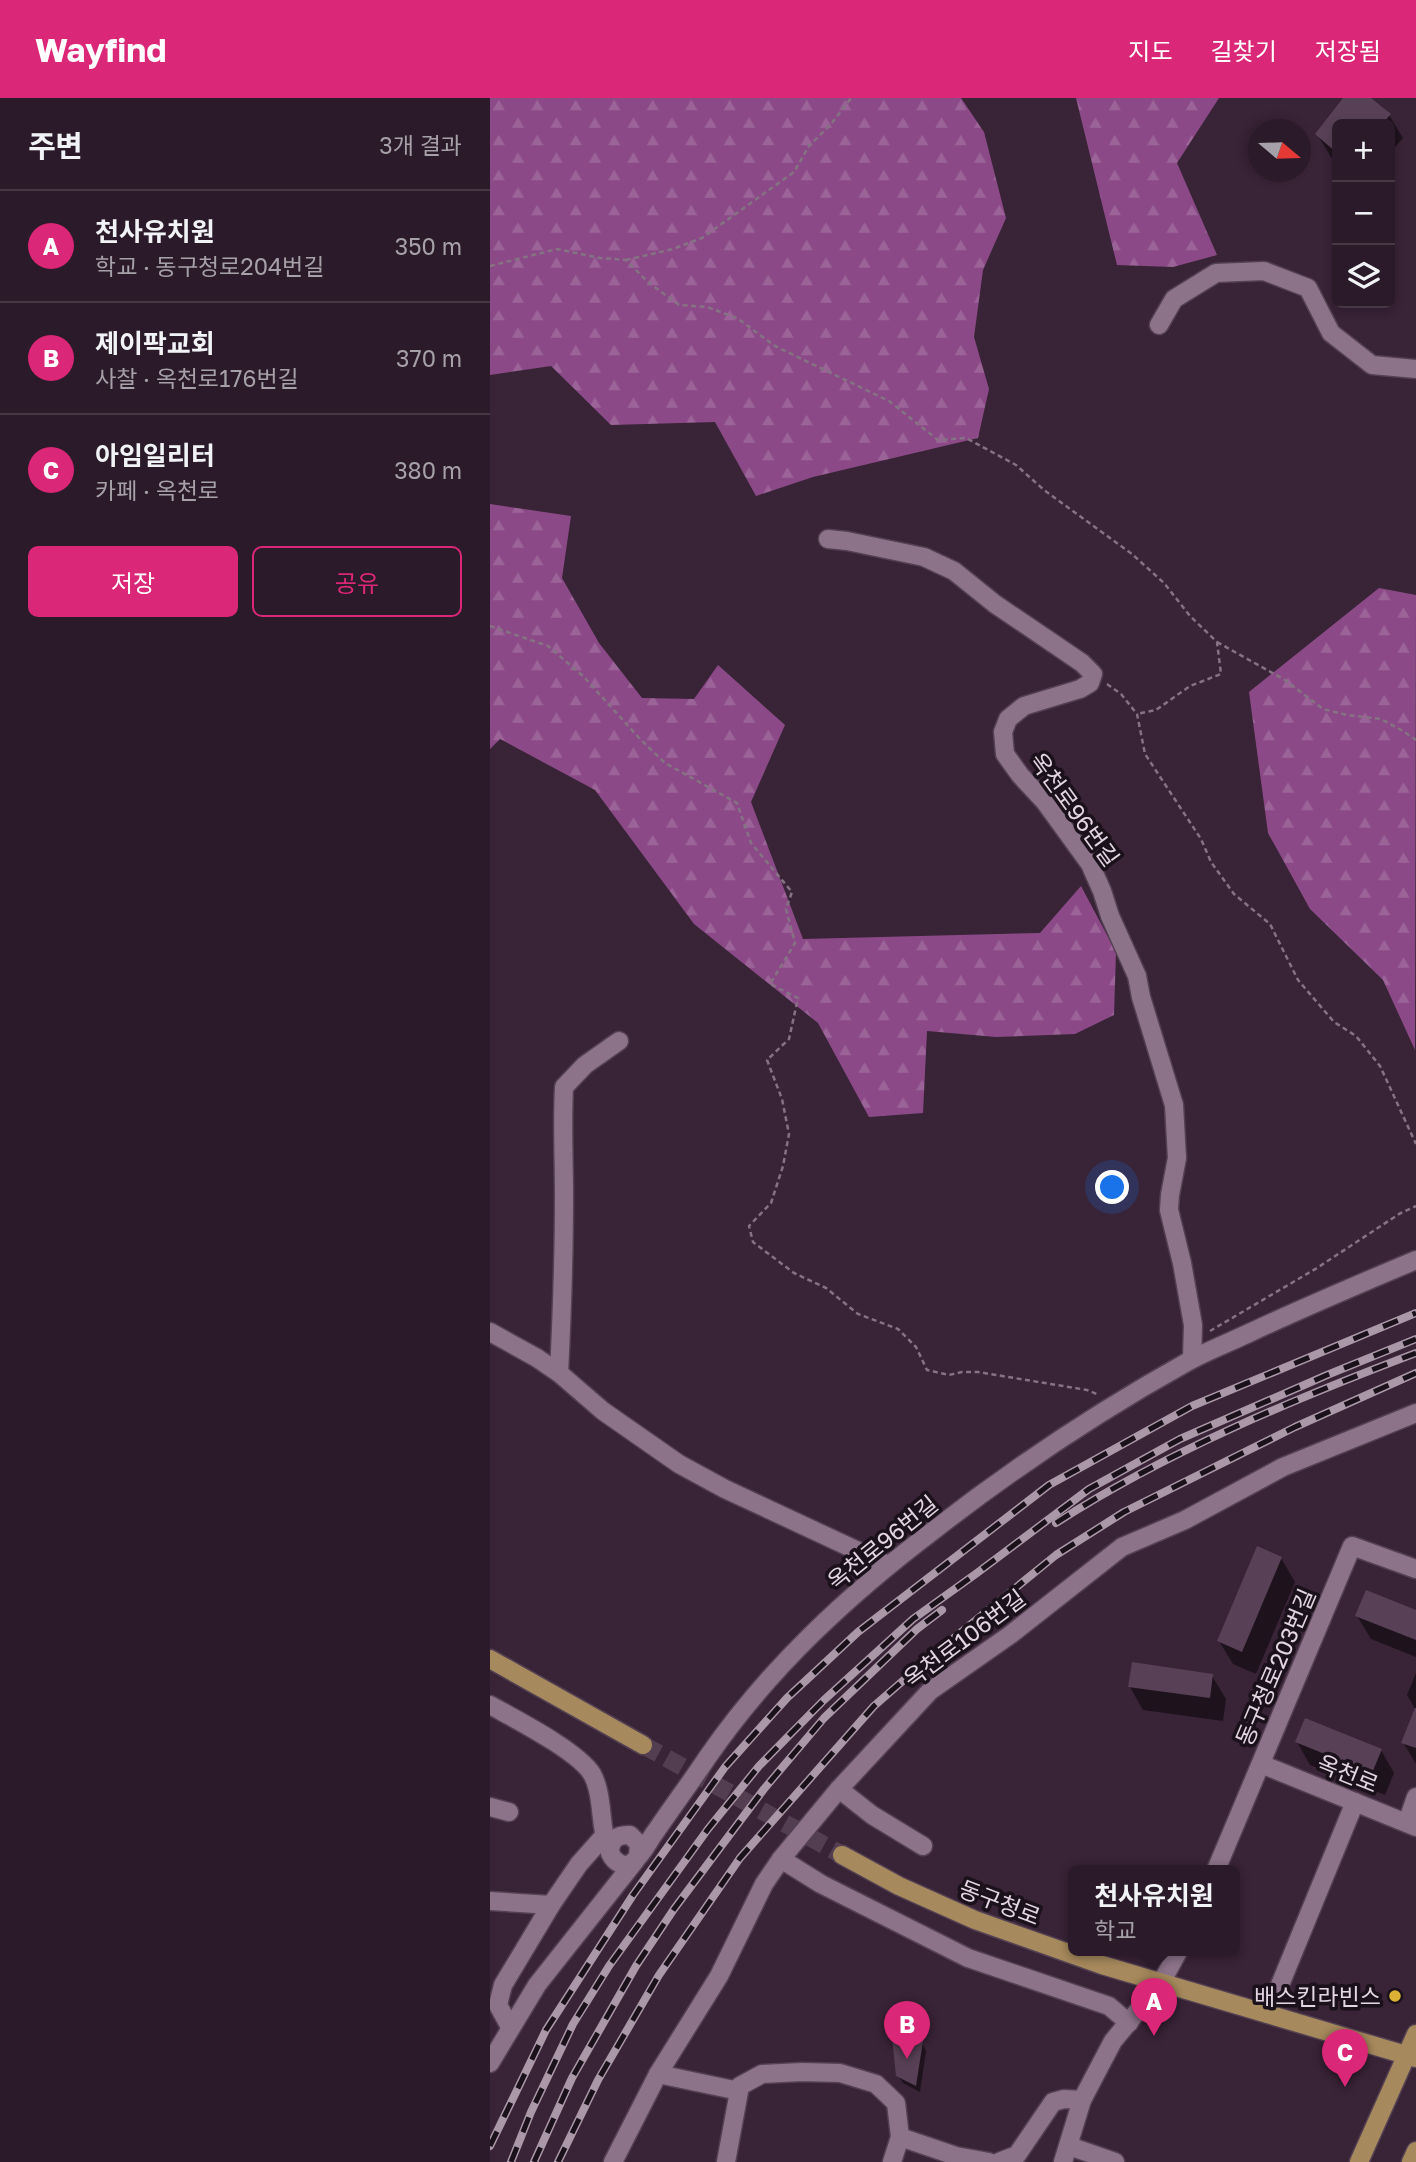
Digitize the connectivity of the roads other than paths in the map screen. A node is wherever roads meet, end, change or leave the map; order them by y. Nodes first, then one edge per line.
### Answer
1 (1159, 325) dead end
2 (1416, 369) edge
3 (828, 539) dead end
4 (619, 1041) dead end
5 (1416, 1260) edge
6 (490, 1332) edge
7 (1195, 1358) junction
8 (559, 1373) junction
9 (1416, 1413) edge
10 (888, 1565) junction
11 (1416, 1569) edge
12 (490, 1659) edge
13 (490, 1705) edge
14 (643, 1745) tunnel mouth
15 (1261, 1764) junction
16 (839, 1789) junction
17 (1416, 1797) edge
18 (1355, 1802) junction
19 (490, 1807) edge
20 (509, 1812) dead end
21 (601, 1814) junction
22 (1412, 1825) edge
23 (659, 1826) junction
24 (626, 1835) junction
25 (923, 1846) dead end
26 (608, 1849) junction
27 (842, 1855) tunnel mouth
28 (637, 1859) junction
29 (781, 1860) junction
30 (1218, 1865) edge
31 (490, 1901) edge
32 (551, 1905) junction
33 (597, 1907) junction
34 (1068, 1953) edge
35 (1077, 1956) edge
36 (1176, 1956) edge
37 (1161, 1983) junction
38 (494, 2002) edge
39 (1268, 2014) junction
40 (1129, 2023) junction
41 (510, 2027) junction
42 (1416, 2034) edge
43 (493, 2053) edge
44 (1411, 2057) edge
45 (657, 2074) junction
46 (739, 2091) junction
47 (1082, 2101) junction
48 (900, 2137) junction
49 (1416, 2151) edge
50 (1066, 2154) edge
51 (613, 2162) edge
52 (726, 2162) edge
53 (891, 2162) edge
54 (989, 2162) edge
55 (999, 2162) edge
56 (1115, 2162) edge
57 (1359, 2162) edge
58 (1411, 2162) edge

1 - 2 street
3 - 7 street, 옥천로96번길
4 - 8 street
5 - 7 street, 옥천로96번길
6 - 8 street
7 - 10 street, 옥천로96번길
8 - 10 street
9 - 16 street, 옥천로106번길
10 - 23 street, 옥천로96번길
11 - 15 street, 동구청로203번길
12 - 14 main road
13 - 21 street
15 - 18 street, 옥천로
15 - 30 street, 동구청로203번길
16 - 25 street
16 - 29 street, 옥천로106번길
17 - 22 street
18 - 22 street, 옥천로
18 - 39 street
19 - 20 street
21 - 24 street
21 - 26 street
23 - 24 street
23 - 28 street, 옥천로96번길
24 - 26 street
24 - 28 street
26 - 28 street
26 - 32 street
26 - 33 street
27 - 34 main road, 동구청로
28 - 33 street, 옥천로96번길
29 - 40 street
29 - 45 street, 옥천로106번길
31 - 32 street
32 - 38 street
33 - 41 street
35 - 37 main road, 동구청로
36 - 37 street
37 - 39 main road, 동구청로
37 - 40 street
38 - 41 street
39 - 44 main road, 동구청로
40 - 47 street
41 - 43 street
42 - 44 main road
44 - 57 main road
45 - 46 street
45 - 51 street, 옥천로106번길
46 - 48 street
46 - 52 street
47 - 50 street
47 - 55 street
48 - 53 street
48 - 54 street
49 - 58 main road
50 - 56 street

